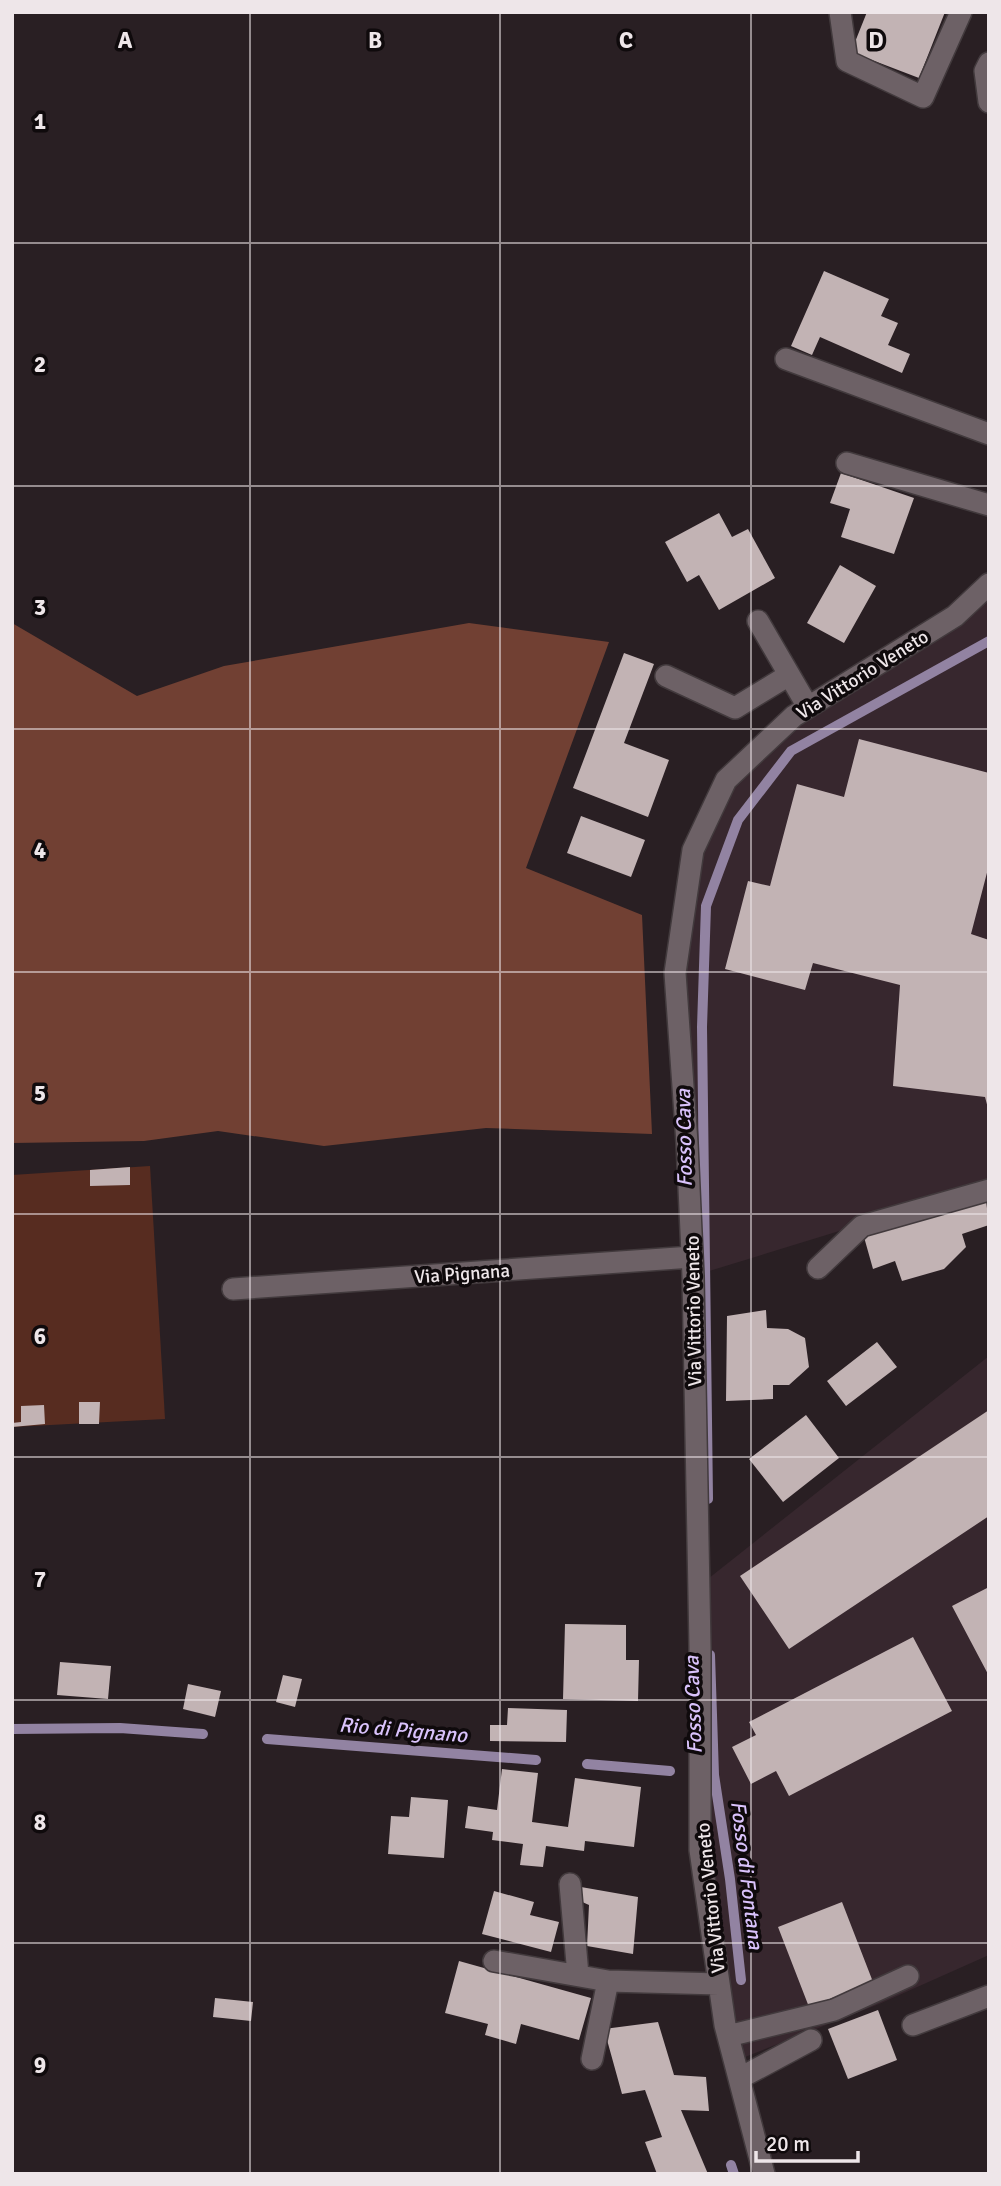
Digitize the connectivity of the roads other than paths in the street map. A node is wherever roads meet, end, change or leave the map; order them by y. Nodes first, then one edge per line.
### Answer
1 (840, 12) edge
2 (961, 12) edge
3 (988, 69) edge
4 (989, 102) edge
5 (786, 359) dead end
6 (989, 434) edge
7 (847, 463) dead end
8 (989, 505) edge
9 (989, 584) edge
10 (758, 621) dead end
11 (789, 675) junction
12 (666, 676) dead end
13 (808, 707) junction
14 (989, 1190) edge
15 (692, 1258) junction
16 (818, 1268) dead end
17 (233, 1289) dead end
18 (570, 1884) dead end
19 (494, 1961) dead end
20 (578, 1975) junction
21 (908, 1976) dead end
22 (608, 1981) junction
23 (719, 1984) junction
24 (989, 1996) edge
25 (913, 2025) dead end
26 (728, 2036) junction
27 (811, 2040) dead end
28 (592, 2059) dead end
29 (740, 2078) junction
30 (764, 2174) edge

1 - 2 street
3 - 4 street
5 - 6 street
7 - 8 street
9 - 13 street, Via Vittorio Veneto
10 - 11 street
11 - 12 street
11 - 13 street
13 - 15 street, Via Vittorio Veneto
14 - 16 street
15 - 17 street, Via Pignana
15 - 23 street, Via Vittorio Veneto
18 - 20 street
19 - 20 street
20 - 22 street
21 - 26 street
22 - 23 street
22 - 28 street
23 - 26 street, Via Vittorio Veneto
24 - 25 street
26 - 29 street, Via Vittorio Veneto
27 - 29 street
29 - 30 street, Via Vittorio Veneto

